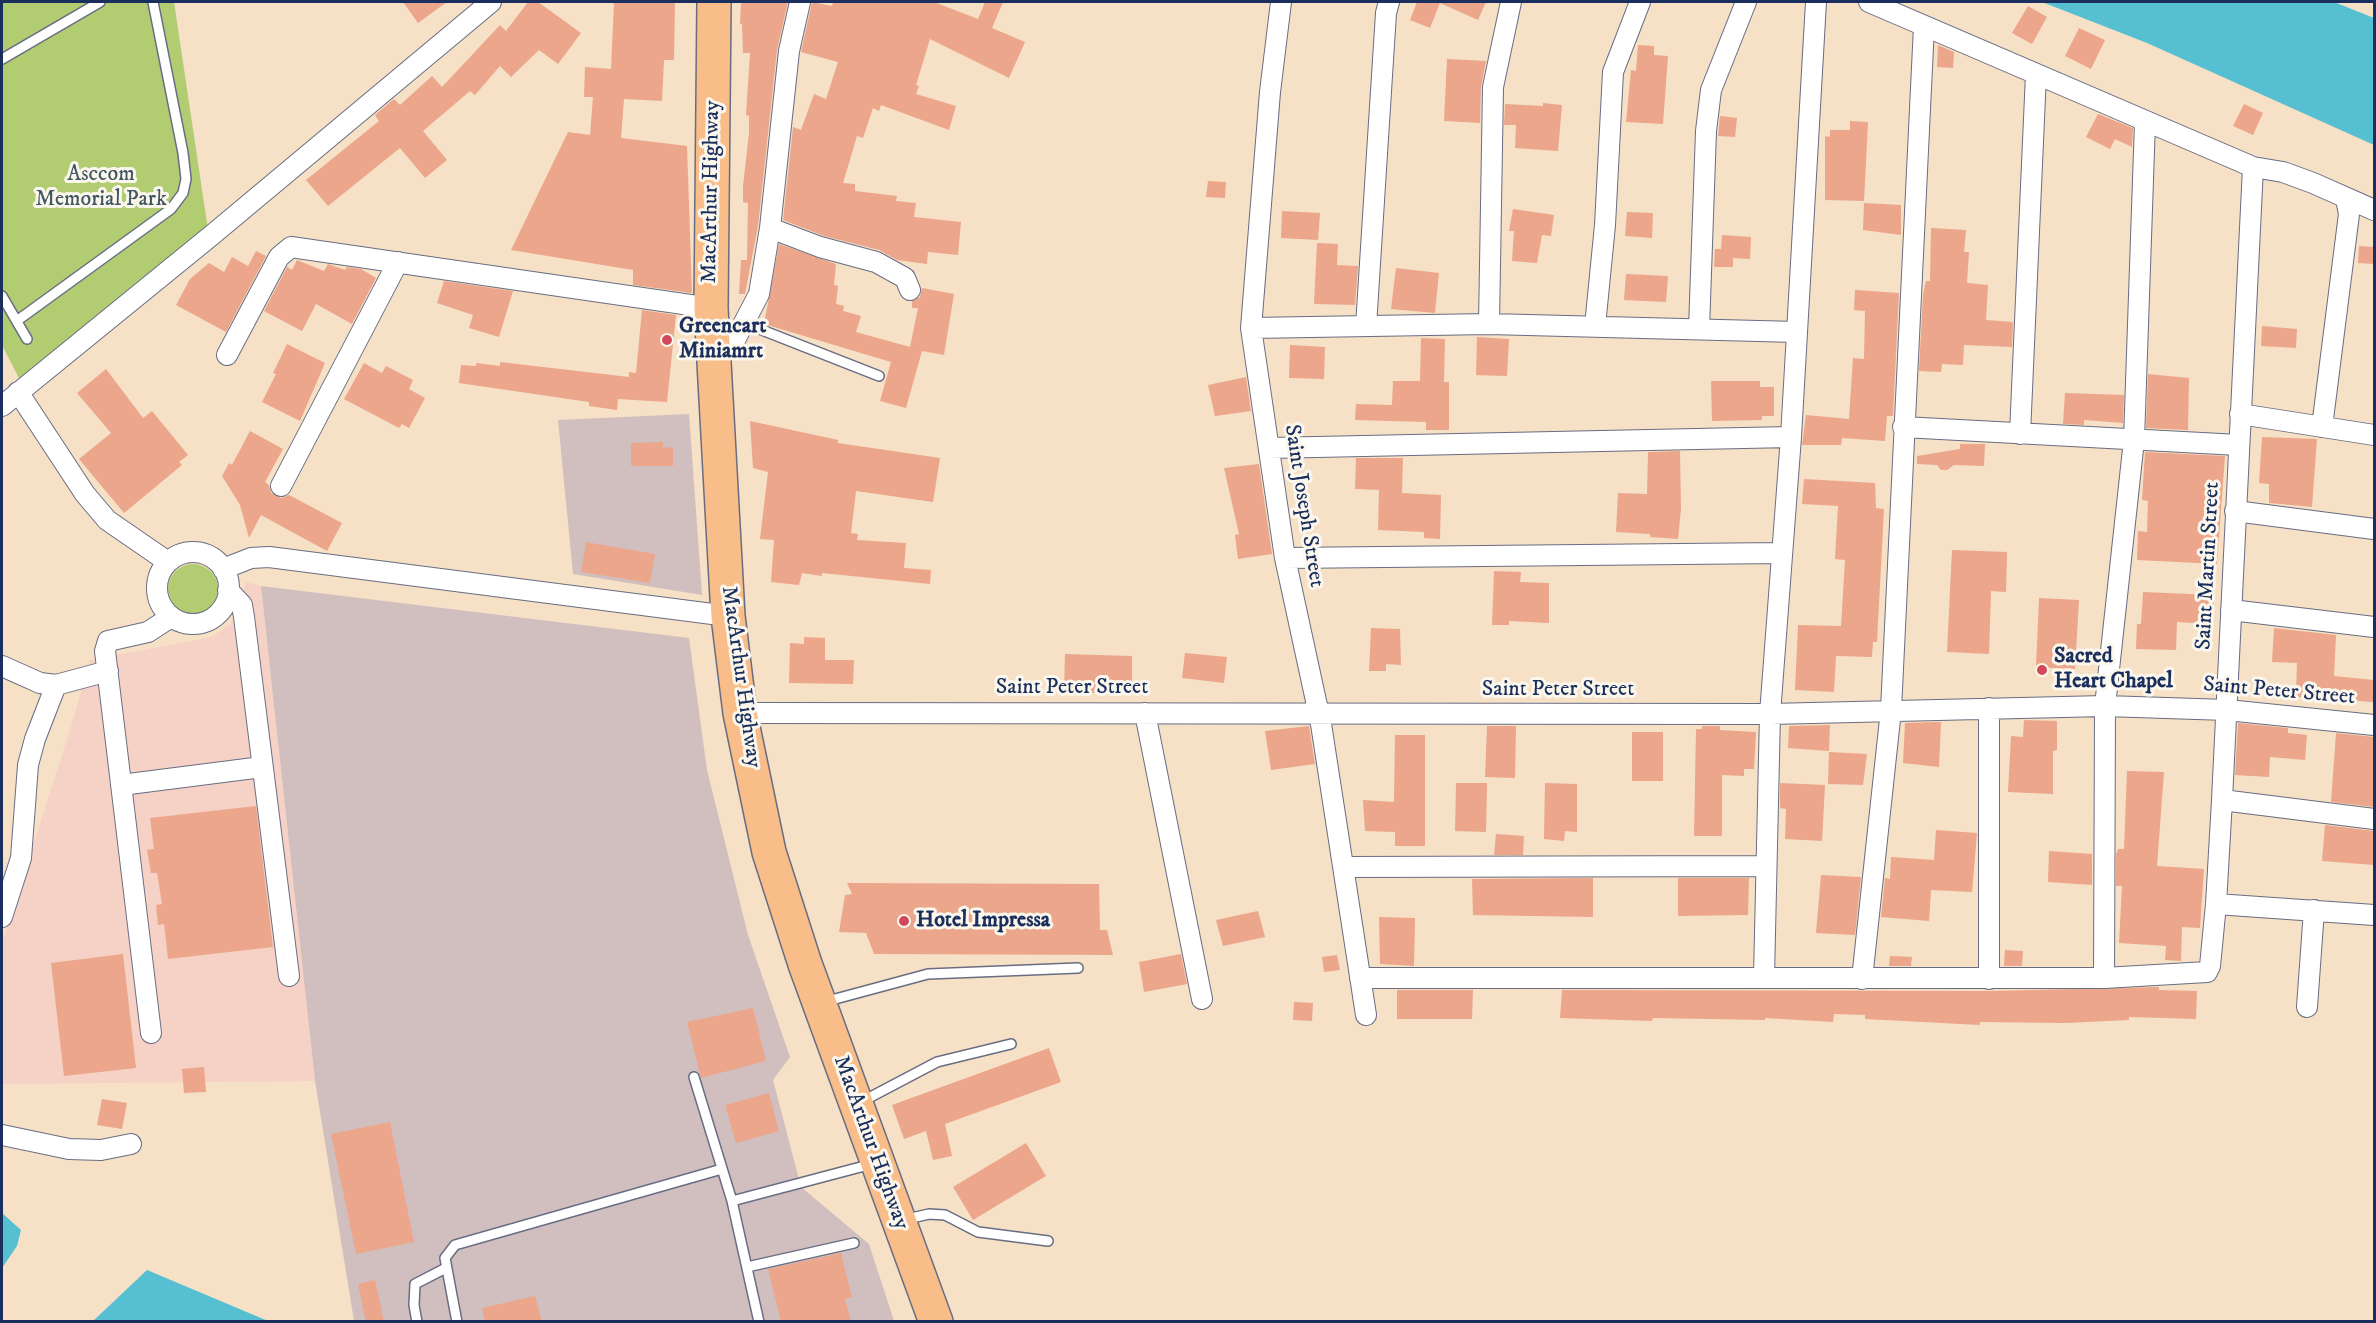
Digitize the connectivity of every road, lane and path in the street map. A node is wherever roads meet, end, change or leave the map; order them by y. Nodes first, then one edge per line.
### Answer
1 (100, 2) edge
2 (153, 2) edge
3 (491, 2) edge
4 (714, 2) edge
5 (800, 2) edge
6 (1281, 2) edge
7 (1389, 2) edge
8 (1511, 2) edge
9 (1640, 2) edge
10 (1746, 2) edge
11 (1816, 2) edge
12 (1869, 2) edge
13 (1924, 26) junction
14 (2, 59) edge
15 (2036, 74) junction
16 (2145, 122) junction
17 (2253, 167) junction
18 (2346, 199) junction
19 (2374, 210) edge
20 (770, 228) junction
21 (398, 262) junction
22 (910, 290) dead end
23 (2, 296) edge
24 (711, 308) junction
25 (18, 320) junction
26 (744, 323) junction
27 (1489, 324) junction
28 (1366, 326) junction
29 (1595, 326) junction
30 (1251, 328) junction
31 (1699, 329) junction
32 (1797, 332) junction
33 (27, 339) dead end
34 (227, 355) dead end
35 (714, 363) junction
36 (879, 376) dead end
37 (18, 392) junction
38 (2, 406) edge
39 (2240, 414) junction
40 (1903, 427) junction
41 (2322, 427) junction
42 (2020, 434) junction
43 (2374, 435) edge
44 (1791, 437) junction
45 (2134, 440) junction
46 (2239, 445) junction
47 (1269, 448) junction
48 (281, 486) dead end
49 (2235, 511) junction
50 (2374, 529) edge
51 (1781, 552) junction
52 (1285, 558) junction
53 (168, 562) junction
54 (223, 569) junction
55 (228, 590) junction
56 (2231, 610) junction
57 (728, 616) junction
58 (171, 617) junction
59 (2374, 627) edge
60 (2, 666) edge
61 (108, 671) junction
62 (56, 685) junction
63 (2105, 706) junction
64 (1989, 708) junction
65 (2227, 710) junction
66 (1892, 711) junction
67 (1146, 712) junction
68 (740, 713) junction
69 (1318, 713) junction
70 (1770, 714) junction
71 (2374, 725) edge
72 (262, 767) junction
73 (121, 785) junction
74 (2222, 800) junction
75 (2374, 819) edge
76 (1766, 866) junction
77 (1343, 867) junction
78 (2216, 904) junction
79 (2314, 910) junction
80 (2374, 915) edge
81 (2, 917) edge
82 (1078, 968) dead end
83 (289, 976) dead end
84 (1764, 977) junction
85 (1360, 978) junction
86 (1862, 978) junction
87 (1989, 978) junction
88 (2104, 978) junction
89 (1202, 999) dead end
90 (819, 1004) junction
91 (2307, 1007) dead end
92 (1366, 1015) dead end
93 (151, 1033) dead end
94 (1011, 1044) dead end
95 (694, 1077) dead end
96 (856, 1105) junction
97 (2, 1135) edge
98 (131, 1144) dead end
99 (877, 1163) junction
100 (722, 1169) junction
101 (732, 1201) junction
102 (898, 1222) junction
103 (1048, 1241) dead end
104 (854, 1243) dead end
105 (747, 1267) junction
106 (446, 1268) junction
107 (417, 1322) edge
108 (457, 1322) edge
109 (759, 1322) edge
110 (936, 1322) edge

1 - 14 lane
2 - 25 lane
3 - 37 street
4 - 24 highway, MacArthur Highway
5 - 20 street
6 - 30 street, Saint Joseph Street
7 - 28 street
8 - 27 street
9 - 29 street
10 - 31 street
11 - 32 street
12 - 13 street
13 - 15 street
13 - 40 street
15 - 16 street
15 - 42 street
16 - 17 street
16 - 45 street
17 - 18 street
17 - 39 street, Saint Martin Street
18 - 19 street
18 - 41 street
20 - 22 street
20 - 26 street
21 - 24 street
21 - 34 street
21 - 48 street
23 - 25 lane
24 - 35 highway, MacArthur Highway
25 - 33 lane
26 - 35 street
26 - 36 lane
27 - 28 street
27 - 29 street
28 - 30 street
29 - 31 street
30 - 47 street, Saint Joseph Street
31 - 32 street
32 - 44 street
35 - 57 highway, MacArthur Highway
37 - 38 street
37 - 53 street
39 - 41 street
39 - 46 street, Saint Martin Street
40 - 42 street
40 - 66 street
41 - 43 street
42 - 45 street
44 - 47 street
44 - 51 street
45 - 46 street
45 - 63 street
46 - 49 street, Saint Martin Street
47 - 52 street, Saint Joseph Street
49 - 50 street
49 - 56 street, Saint Martin Street
51 - 52 street
51 - 70 street
52 - 69 street, Saint Joseph Street
53 - 54 street
53 - 58 street
54 - 55 street
54 - 57 street
55 - 58 street
55 - 72 street
56 - 59 street
56 - 65 street, Saint Martin Street
57 - 68 highway, MacArthur Highway
58 - 61 street
60 - 62 street
61 - 62 street
61 - 73 street
62 - 81 street
63 - 64 street, Saint Peter Street
63 - 65 street, Saint Peter Street
63 - 88 street
64 - 66 street, Saint Peter Street
64 - 87 street
65 - 71 street, Saint Peter Street
65 - 74 street, Saint Martin Street
66 - 70 street, Saint Peter Street
66 - 86 street
67 - 68 street, Saint Peter Street
67 - 69 street, Saint Peter Street
67 - 89 street
68 - 90 highway, MacArthur Highway
69 - 70 street, Saint Peter Street
69 - 77 street, Saint Joseph Street
70 - 76 street
72 - 73 street
72 - 83 street
73 - 93 street
74 - 75 street
74 - 78 street, Saint Martin Street
76 - 77 street
76 - 84 street
77 - 85 street, Saint Joseph Street
78 - 79 street
78 - 88 street, Saint Martin Street
79 - 80 street
79 - 91 street
82 - 90 lane
84 - 85 street
84 - 86 street
85 - 92 street, Saint Joseph Street
86 - 87 street
87 - 88 street
90 - 96 highway, MacArthur Highway
94 - 96 lane
95 - 100 lane
96 - 99 highway, MacArthur Highway
97 - 98 street
99 - 101 lane
99 - 102 highway, MacArthur Highway
100 - 101 lane
100 - 106 lane
101 - 105 lane
102 - 103 lane
102 - 110 highway, MacArthur Highway
104 - 105 lane
105 - 109 lane
106 - 107 lane
106 - 108 lane

